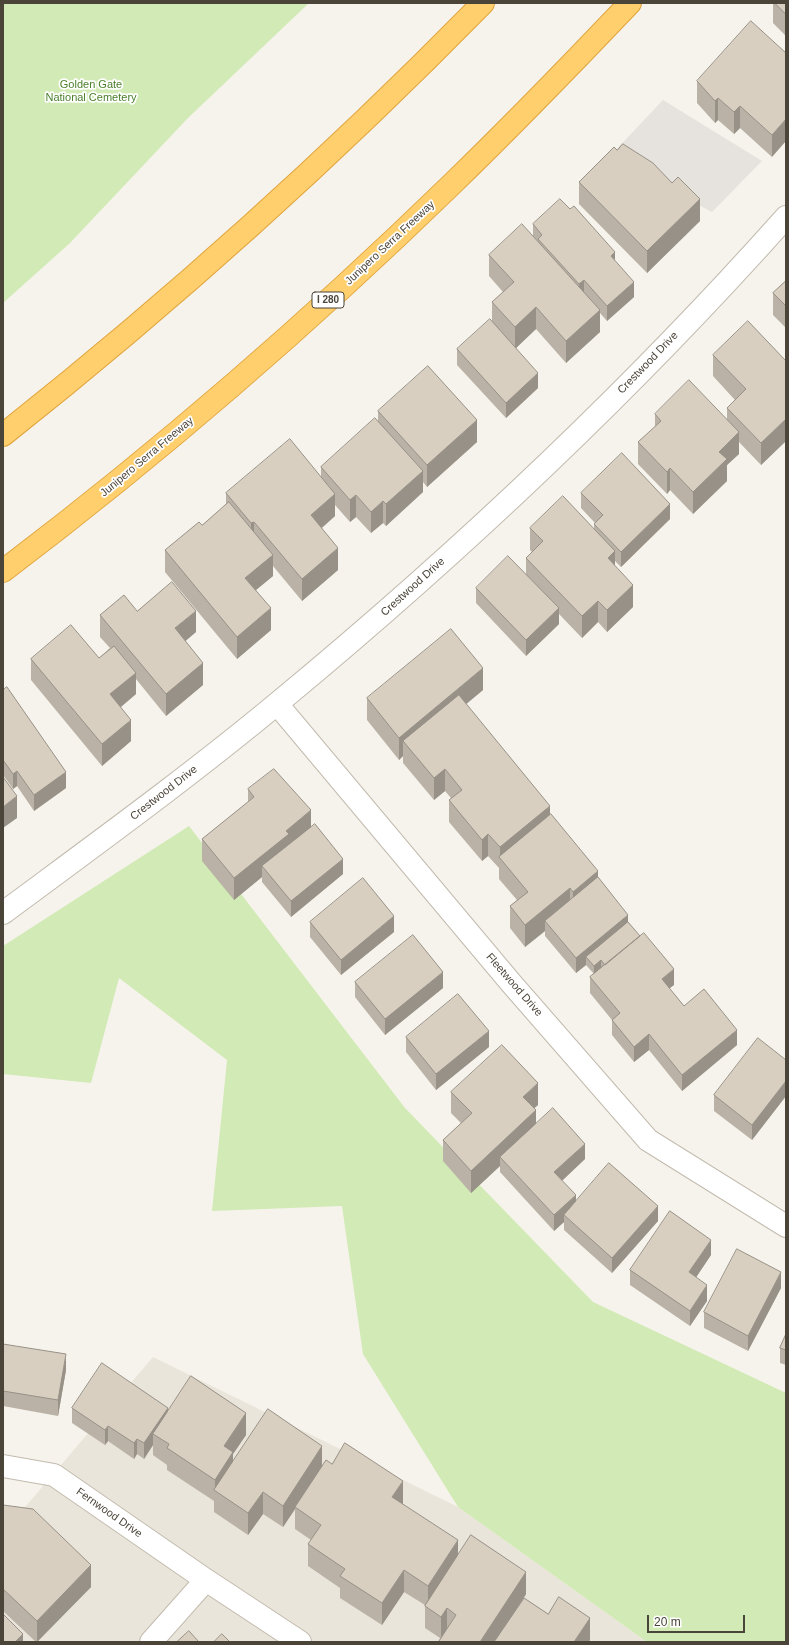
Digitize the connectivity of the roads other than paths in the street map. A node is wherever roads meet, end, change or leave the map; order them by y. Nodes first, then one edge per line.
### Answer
1 (483, 3) edge
2 (630, 3) edge
3 (786, 218) edge
4 (3, 435) edge
5 (3, 571) edge
6 (277, 704) junction
7 (3, 914) edge
8 (786, 1226) edge
9 (3, 1466) edge
10 (206, 1580) junction
11 (151, 1642) edge
12 (300, 1642) edge

1 - 4 highway
2 - 5 highway, Junipero Serra Freeway / I 280
3 - 6 street, Crestwood Drive
6 - 7 street, Crestwood Drive
6 - 8 street, Fleetwood Drive
9 - 10 street, Fernwood Drive
10 - 11 street
10 - 12 street, Fernwood Drive

